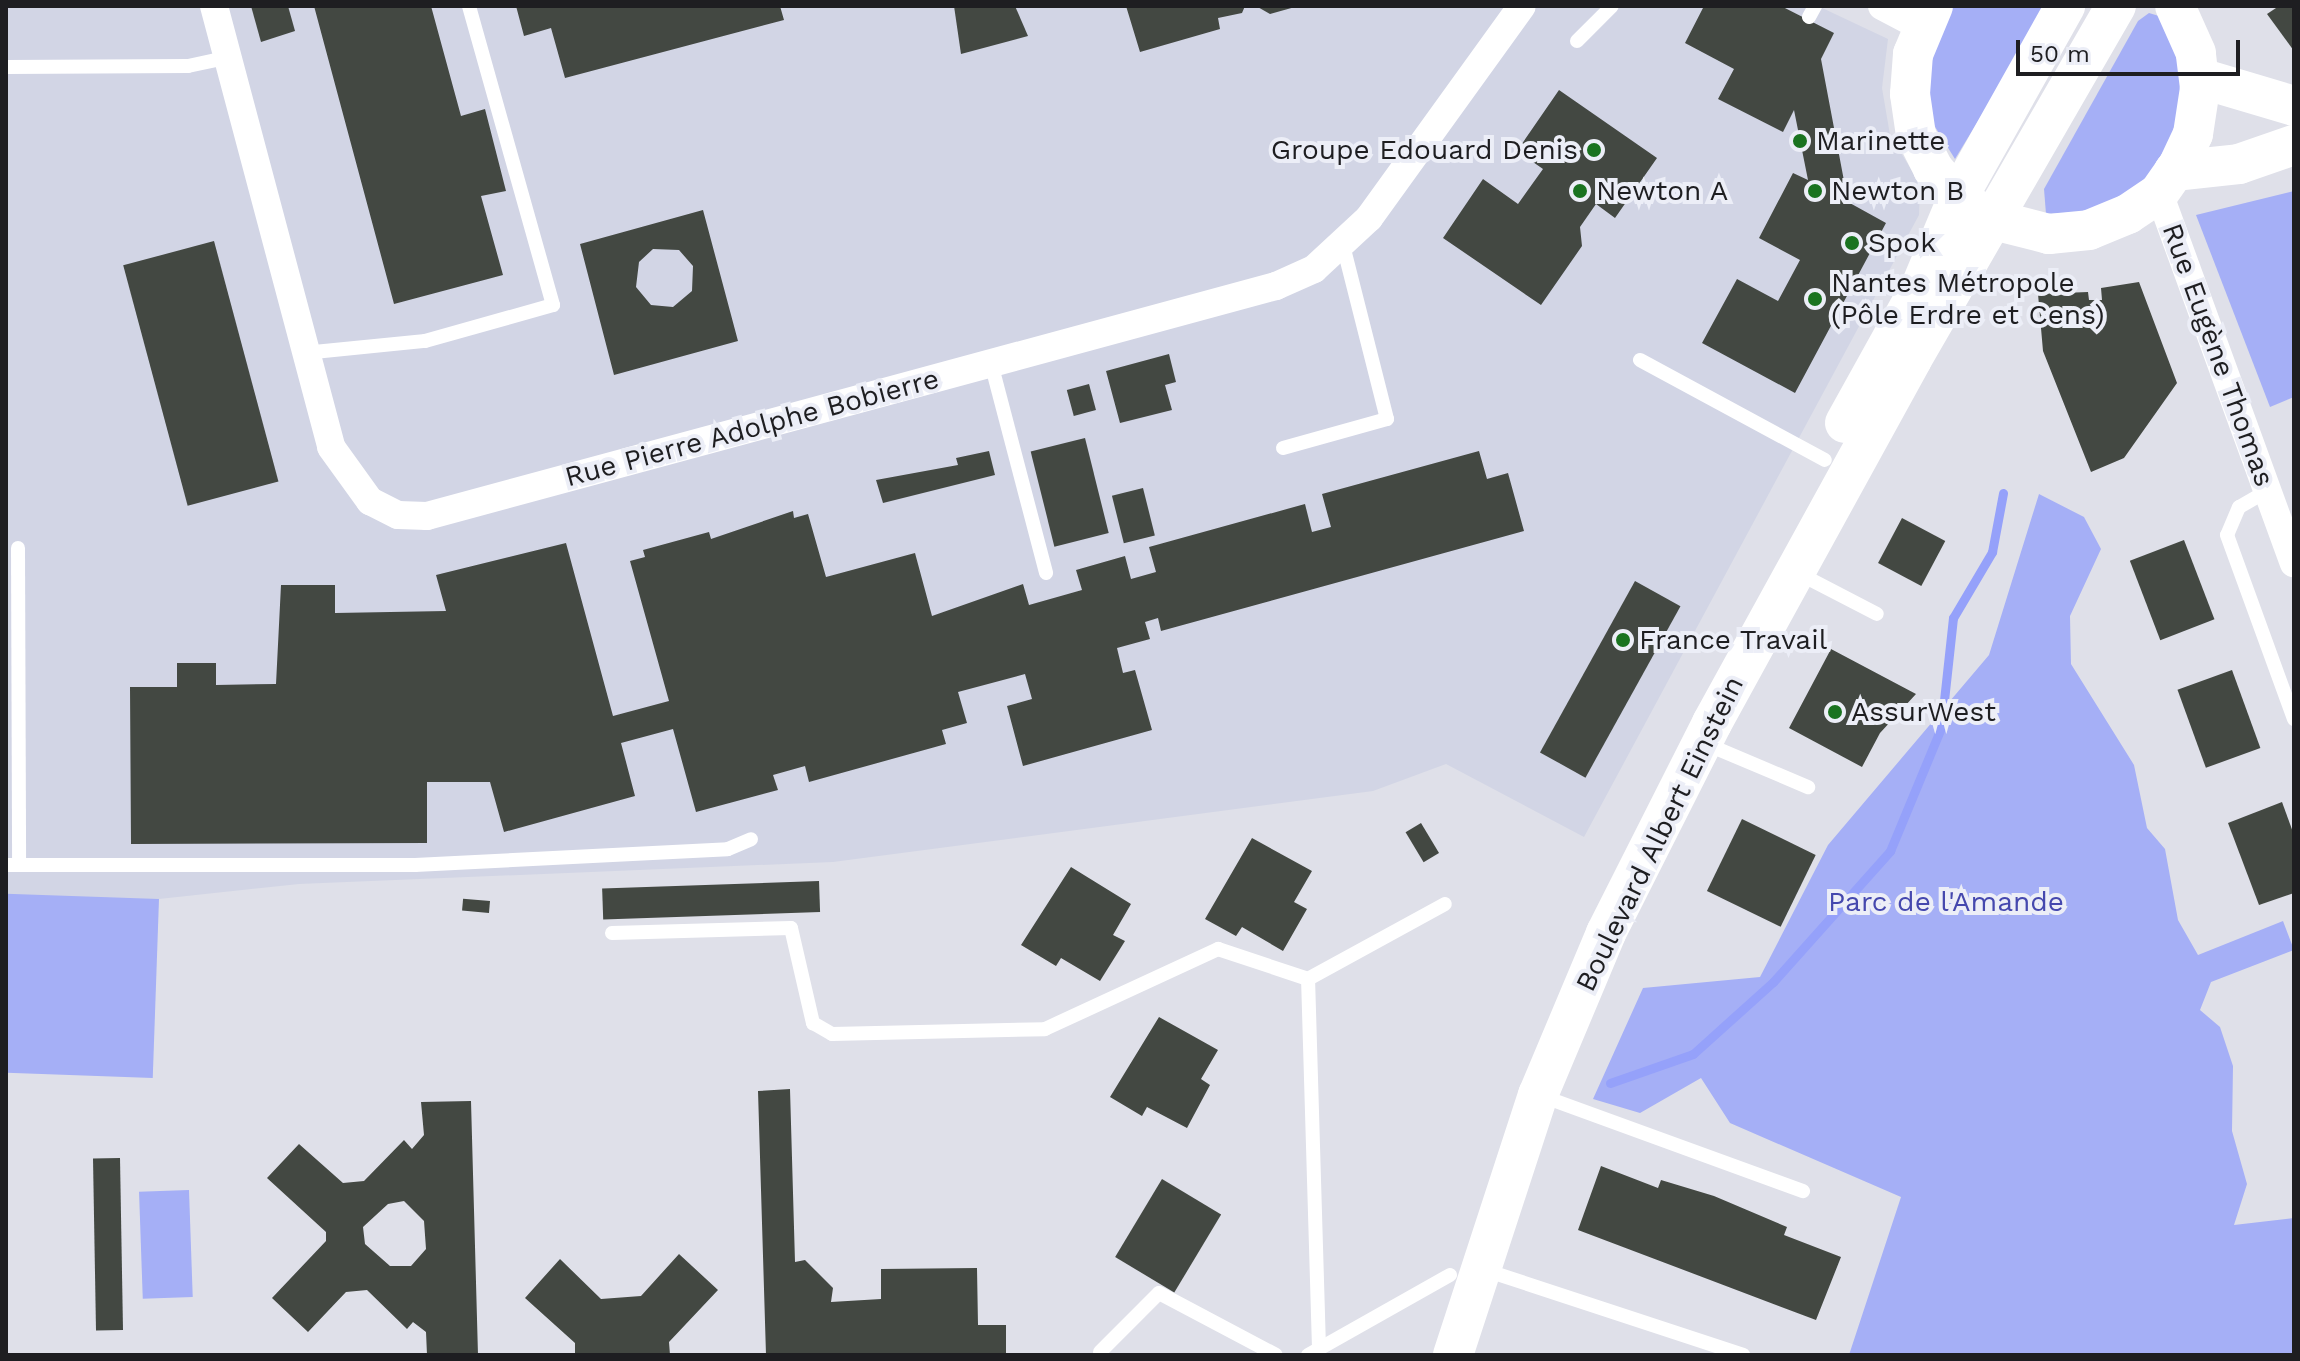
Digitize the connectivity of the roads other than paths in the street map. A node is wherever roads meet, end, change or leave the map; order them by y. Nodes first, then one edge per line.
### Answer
1 (214, 6) edge
2 (469, 6) edge
3 (1522, 6) edge
4 (1612, 6) edge
5 (1882, 6) edge
6 (2065, 6) edge
7 (2116, 6) edge
8 (2175, 6) edge
9 (1927, 16) edge
10 (1577, 41) dead end
11 (227, 58) junction
12 (6, 67) edge
13 (2200, 78) junction
14 (2294, 106) edge
15 (2294, 145) edge
16 (2167, 182) junction
17 (1974, 208) junction
18 (1343, 245) junction
19 (304, 353) junction
20 (1640, 360) dead end
21 (991, 363) junction
22 (1283, 448) dead end
23 (1825, 460) junction
24 (2267, 491) junction
25 (18, 548) dead end
26 (2294, 563) edge
27 (1795, 572) junction
28 (1046, 573) dead end
29 (1877, 614) dead end
30 (2294, 719) edge
31 (1702, 742) junction
32 (1808, 787) dead end
33 (751, 839) dead end
34 (12, 865) edge
35 (1445, 904) dead end
36 (612, 933) dead end
37 (1308, 979) junction
38 (1538, 1095) junction
39 (1803, 1191) dead end
40 (1464, 1272) junction
41 (1313, 1351) edge
42 (1100, 1352) dead end
43 (1276, 1355) edge
44 (1427, 1355) edge
45 (1453, 1355) edge
46 (1743, 1355) edge

1 - 11 street, Rue Pierre Adolphe Bobierre
2 - 19 lane
3 - 18 street, Rue Pierre Adolphe Bobierre
4 - 10 lane
5 - 9 street
6 - 17 main road, Boulevard Albert Einstein
7 - 17 main road, Boulevard Albert Einstein
8 - 13 main road
9 - 17 main road
11 - 12 lane
11 - 19 street, Rue Pierre Adolphe Bobierre
13 - 14 main road
13 - 16 main road
15 - 16 main road
16 - 17 main road
16 - 24 street, Rue Eugène Thomas
17 - 23 main road, Boulevard Albert Einstein
17 - 27 main road, Boulevard Albert Einstein
18 - 21 street, Rue Pierre Adolphe Bobierre
18 - 22 lane
19 - 21 street, Rue Pierre Adolphe Bobierre
20 - 23 lane
21 - 28 lane
23 - 40 main road, Boulevard Albert Einstein
24 - 26 street, Rue Eugène Thomas
24 - 30 lane
25 - 34 lane
27 - 29 lane
27 - 31 main road, Boulevard Albert Einstein
31 - 32 lane
31 - 38 main road, Boulevard Albert Einstein
33 - 34 lane
35 - 37 lane
36 - 37 lane
37 - 41 lane
38 - 39 lane
38 - 40 main road, Boulevard Albert Einstein
40 - 41 lane
40 - 44 main road, Boulevard Albert Einstein
40 - 45 main road, Boulevard Albert Einstein
40 - 46 lane
42 - 43 lane

